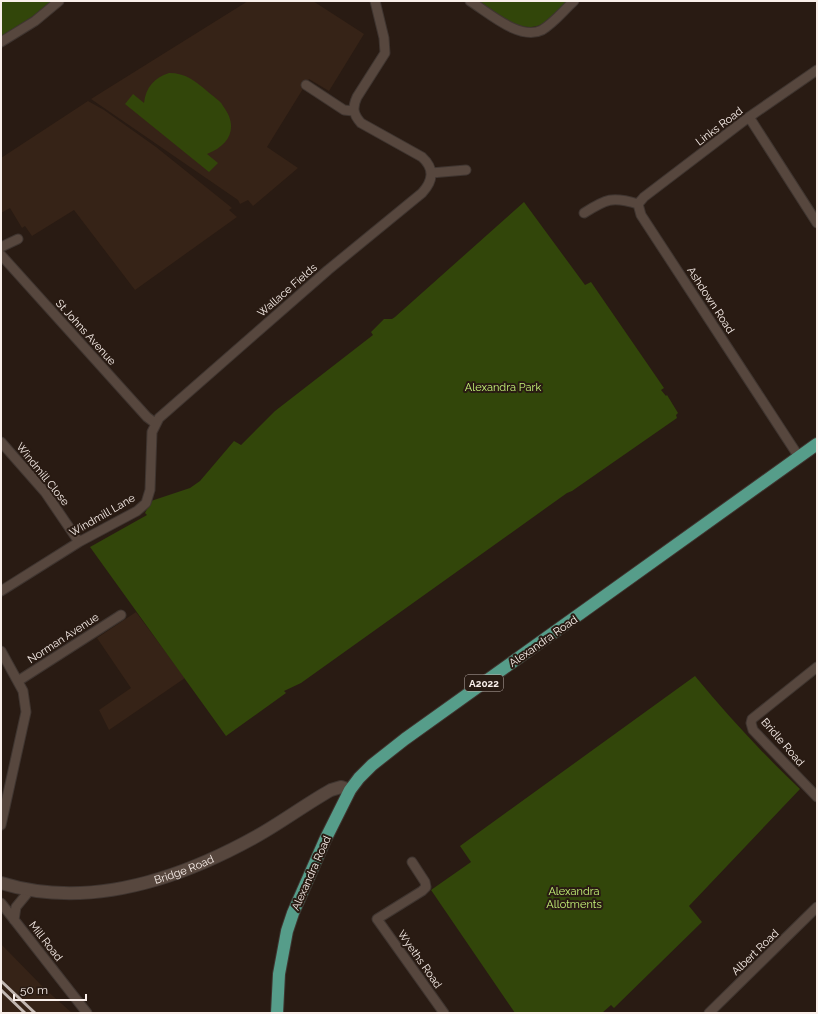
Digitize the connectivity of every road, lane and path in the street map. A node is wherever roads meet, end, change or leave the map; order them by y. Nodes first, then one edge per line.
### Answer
1 (59, 1) edge
2 (375, 1) edge
3 (470, 1) edge
4 (574, 1) edge
5 (1, 42) edge
6 (817, 70) edge
7 (306, 85) dead end
8 (353, 111) junction
9 (749, 118) junction
10 (466, 170) dead end
11 (431, 174) junction
12 (638, 204) junction
13 (584, 213) dead end
14 (817, 223) edge
15 (18, 239) dead end
16 (1, 247) edge
17 (1, 255) edge
18 (155, 423) junction
19 (1, 442) edge
20 (817, 444) edge
21 (799, 457) junction
22 (79, 542) junction
23 (1, 591) edge
24 (121, 615) dead end
25 (1, 651) edge
26 (817, 666) edge
27 (18, 681) junction
28 (350, 790) junction
29 (817, 797) edge
30 (1, 825) edge
31 (412, 862) dead end
32 (1, 883) edge
33 (30, 890) junction
34 (1, 903) edge
35 (817, 908) edge
36 (14, 920) junction
37 (88, 1013) edge
38 (277, 1013) edge
39 (444, 1013) edge
40 (709, 1013) edge

1 - 5 street
2 - 8 street
3 - 4 street
6 - 9 street, Links Road
7 - 8 street
8 - 11 street
9 - 12 street, Links Road
9 - 14 street
10 - 11 street
11 - 18 street, Wallace Fields
12 - 13 street
12 - 21 street, Ashdown Road
15 - 16 street
17 - 18 street, St Johns Avenue
18 - 22 street, Windmill Lane
19 - 22 street, Windmill Close
20 - 21 main road, Alexandra Road / A2022
21 - 28 main road, Alexandra Road / A2022
22 - 23 street, Windmill Lane
24 - 27 street, Norman Avenue
25 - 27 street
26 - 29 street, Bridle Road
27 - 30 street
28 - 33 main road, Bridge Road
28 - 38 main road, Alexandra Road / A2022
31 - 39 street, Wyeths Road
32 - 33 main road, Bridge Road
33 - 36 street
34 - 36 street, Mill Road
35 - 40 street, Albert Road
36 - 37 street, Mill Road

